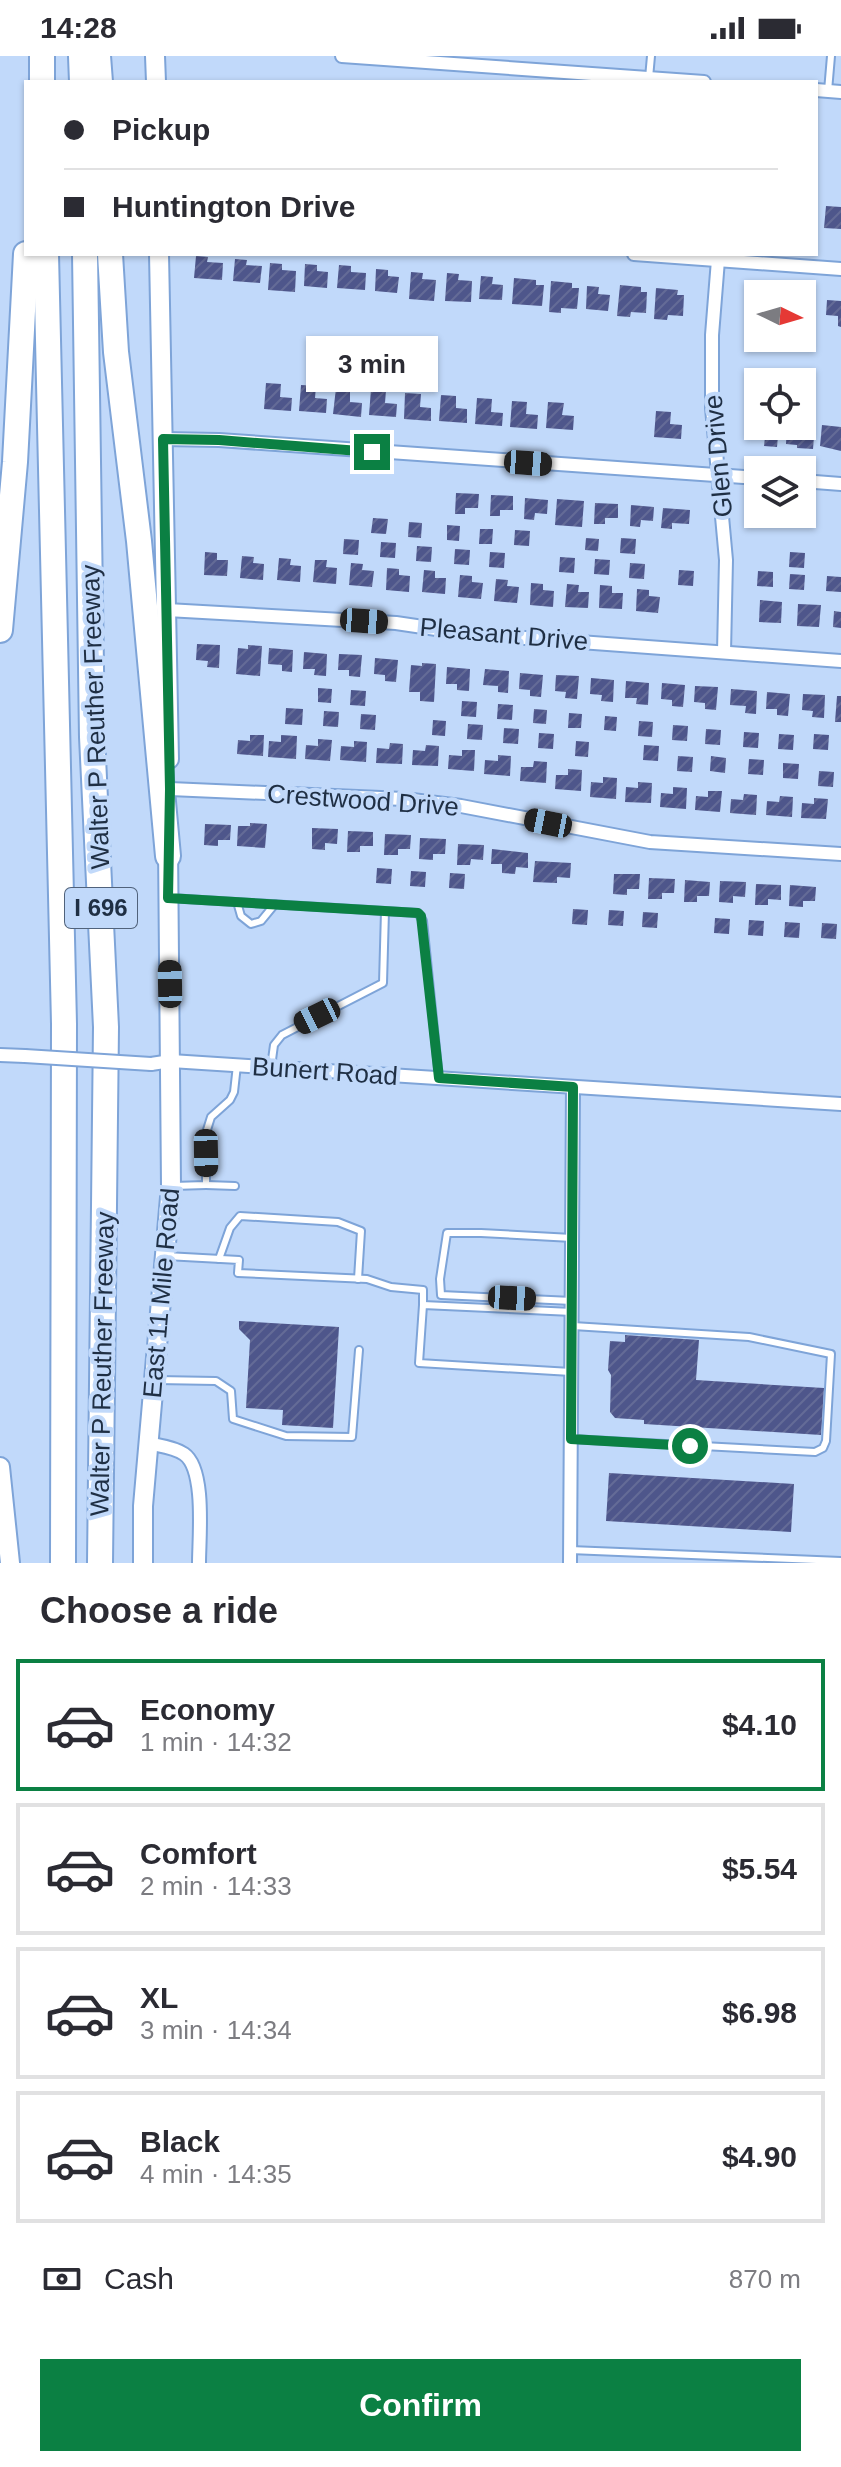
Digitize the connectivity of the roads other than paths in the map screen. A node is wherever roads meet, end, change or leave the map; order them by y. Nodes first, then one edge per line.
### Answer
1 (81, 56) edge
2 (98, 56) edge
3 (155, 56) edge
4 (342, 56) edge
5 (651, 56) edge
6 (831, 56) edge
7 (473, 60) edge
8 (649, 78) junction
9 (82, 80) edge
10 (100, 80) edge
11 (156, 80) edge
12 (676, 80) edge
13 (828, 91) edge
14 (26, 256) edge
15 (46, 256) edge
16 (85, 256) edge
17 (110, 256) edge
18 (159, 256) edge
19 (662, 256) edge
20 (718, 260) junction
21 (841, 269) edge
22 (163, 439) junction
23 (720, 476) junction
24 (744, 477) edge
25 (816, 482) edge
26 (841, 484) edge
27 (167, 610) junction
28 (0, 630) edge
29 (724, 652) junction
30 (841, 661) edge
31 (170, 789) junction
32 (841, 854) edge
33 (168, 856) junction
34 (168, 898) junction
35 (237, 902) junction
36 (275, 904) junction
37 (385, 911) junction
38 (0, 1055) edge
39 (171, 1061) junction
40 (237, 1065) junction
41 (271, 1067) junction
42 (439, 1078) junction
43 (573, 1087) junction
44 (841, 1104) edge
45 (206, 1185) junction
46 (171, 1186) junction
47 (235, 1186) dead end
48 (572, 1238) junction
49 (166, 1256) junction
50 (219, 1259) junction
51 (358, 1279) junction
52 (423, 1305) junction
53 (572, 1306) junction
54 (571, 1326) junction
55 (359, 1350) dead end
56 (571, 1372) junction
57 (154, 1379) junction
58 (571, 1439) junction
59 (148, 1443) junction
60 (0, 1467) edge
61 (2, 1504) edge
62 (570, 1557) edge
63 (841, 1561) edge
64 (10, 1563) edge
65 (63, 1563) edge
66 (100, 1563) edge
67 (143, 1563) edge
68 (199, 1563) edge

1 - 9 highway
2 - 10 highway
3 - 11 main road
4 - 7 street
5 - 8 lane
6 - 13 lane
7 - 8 street
8 - 12 street
14 - 28 highway
15 - 65 highway, Walter P Reuther Freeway / I 696
16 - 66 highway, Walter P Reuther Freeway / I 696
17 - 33 highway
18 - 22 main road, East 11 Mile Road
19 - 20 street
20 - 21 street
20 - 23 street, Glen Drive
22 - 23 street
22 - 27 main road, East 11 Mile Road
23 - 24 street
23 - 29 street, Glen Drive
25 - 26 street
27 - 29 street, Pleasant Drive
27 - 31 main road, East 11 Mile Road
29 - 30 street, Pleasant Drive
31 - 32 street, Crestwood Drive
31 - 33 main road, East 11 Mile Road
33 - 34 main road, East 11 Mile Road
34 - 35 lane
34 - 39 main road, East 11 Mile Road
35 - 36 lane
35 - 36 lane
36 - 37 lane
37 - 41 lane
37 - 42 lane
38 - 39 street, Bunert Road, bridge
39 - 40 street, Bunert Road
39 - 46 main road, East 11 Mile Road
40 - 41 street, Bunert Road
40 - 45 lane
41 - 42 street, Bunert Road
42 - 43 street, Bunert Road
43 - 44 street, Bunert Road
43 - 48 street
45 - 46 lane
45 - 47 lane
46 - 49 main road, East 11 Mile Road
48 - 53 street
48 - 53 lane
49 - 50 lane
49 - 57 main road, East 11 Mile Road
50 - 51 lane
50 - 51 lane
51 - 52 lane
52 - 53 lane
52 - 56 lane
53 - 54 street
54 - 56 street
54 - 58 lane
55 - 57 lane
56 - 58 street
57 - 59 main road, East 11 Mile Road
58 - 62 street
59 - 67 main road, East 11 Mile Road
59 - 68 street
60 - 61 main road
61 - 64 main road
62 - 63 lane

